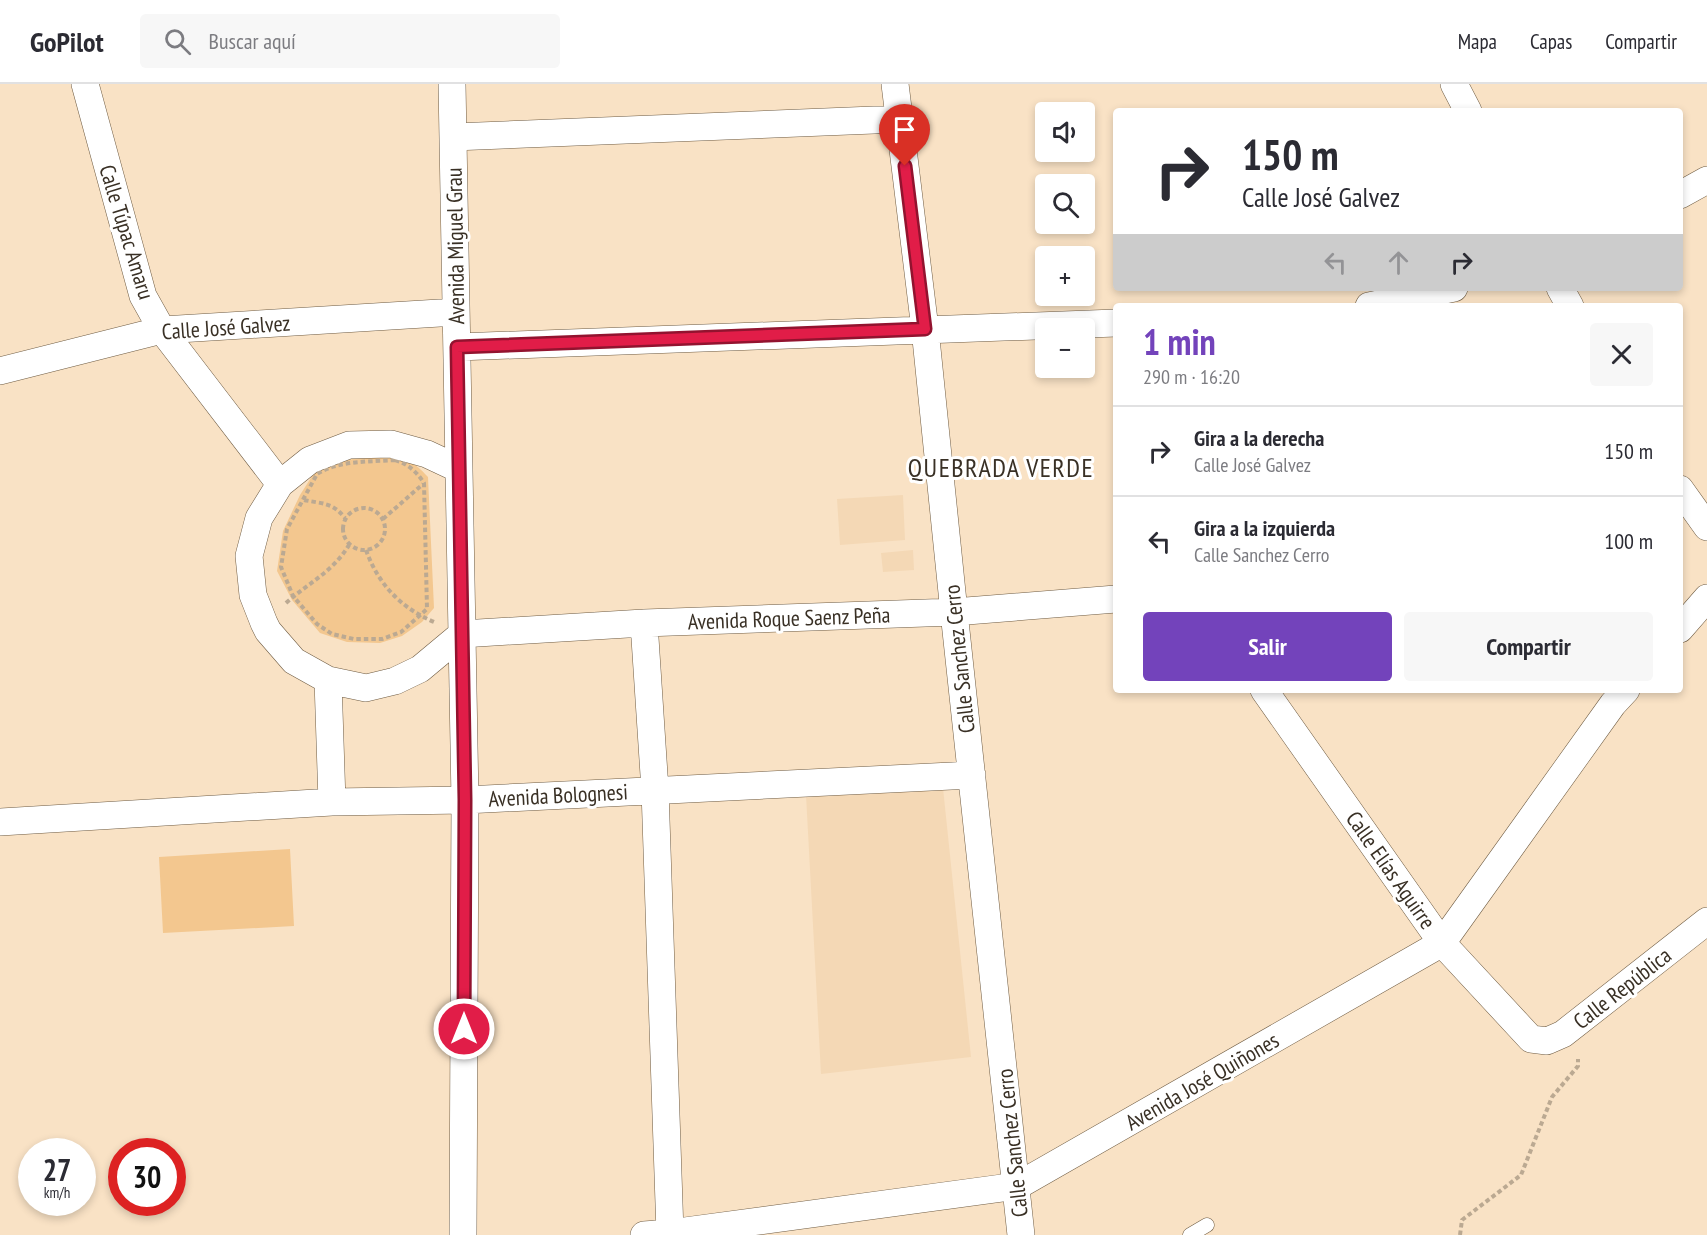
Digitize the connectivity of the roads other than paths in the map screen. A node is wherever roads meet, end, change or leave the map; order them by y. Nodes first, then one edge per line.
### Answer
1 (85, 84) edge
2 (452, 84) edge
3 (895, 84) edge
4 (1454, 84) edge
5 (1466, 108) edge
6 (899, 119) junction
7 (453, 137) junction
8 (1707, 180) edge
9 (1683, 193) edge
10 (1440, 291) edge
11 (1383, 303) edge
12 (456, 312) junction
13 (1113, 323) edge
14 (925, 329) junction
15 (162, 330) junction
16 (457, 347) junction
17 (0, 371) edge
18 (459, 469) junction
19 (280, 484) junction
20 (1683, 493) edge
21 (1707, 527) edge
22 (1113, 598) edge
23 (1707, 598) edge
24 (954, 612) junction
25 (644, 623) junction
26 (1683, 626) edge
27 (462, 634) junction
28 (328, 680) junction
29 (1266, 693) edge
30 (1623, 693) edge
31 (972, 775) junction
32 (655, 790) junction
33 (465, 800) junction
34 (333, 802) junction
35 (0, 822) edge
36 (1707, 921) edge
37 (1442, 943) junction
38 (1531, 1039) joint
39 (1017, 1186) junction
40 (1207, 1225) dead end
41 (657, 1234) edge
42 (463, 1235) edge
43 (1022, 1235) edge
44 (1190, 1235) edge

1 - 15 street, Calle Túpac Amaru
2 - 7 street, Avenida Miguel Grau
3 - 6 street, Calle Sanchez Cerro
4 - 5 street
6 - 7 street
6 - 14 street, Calle Sanchez Cerro
7 - 12 street, Avenida Miguel Grau
8 - 9 street
10 - 11 street
12 - 15 street, Calle José Galvez
12 - 16 street, Avenida Miguel Grau
13 - 14 street
14 - 16 street
14 - 24 street, Calle Sanchez Cerro
15 - 17 street, Calle José Galvez
15 - 19 street, Calle Túpac Amaru
16 - 18 street, Avenida Miguel Grau
18 - 19 street
18 - 27 street, Avenida Miguel Grau
19 - 28 street
20 - 21 street
22 - 24 street, Avenida Roque Saenz Peña
23 - 26 street
24 - 25 street, Avenida Roque Saenz Peña
24 - 31 street, Calle Sanchez Cerro
25 - 27 street, Avenida Roque Saenz Peña
25 - 32 street
27 - 28 street
27 - 33 street, Avenida Miguel Grau
28 - 34 street
29 - 37 street, Calle Elías Aguirre
30 - 37 street, Avenida José Quiñones
31 - 32 street, Avenida Bolognesi
31 - 39 street, Calle Sanchez Cerro
32 - 33 street, Avenida Bolognesi
32 - 41 street
33 - 34 street, Avenida Bolognesi
33 - 42 street, Avenida Miguel Grau
34 - 35 street, Avenida Bolognesi
36 - 38 street, Calle República
37 - 38 street, Calle Elías Aguirre
37 - 39 street, Avenida José Quiñones
39 - 41 street, Avenida José Quiñones
39 - 43 street, Calle Sanchez Cerro
40 - 44 lane

